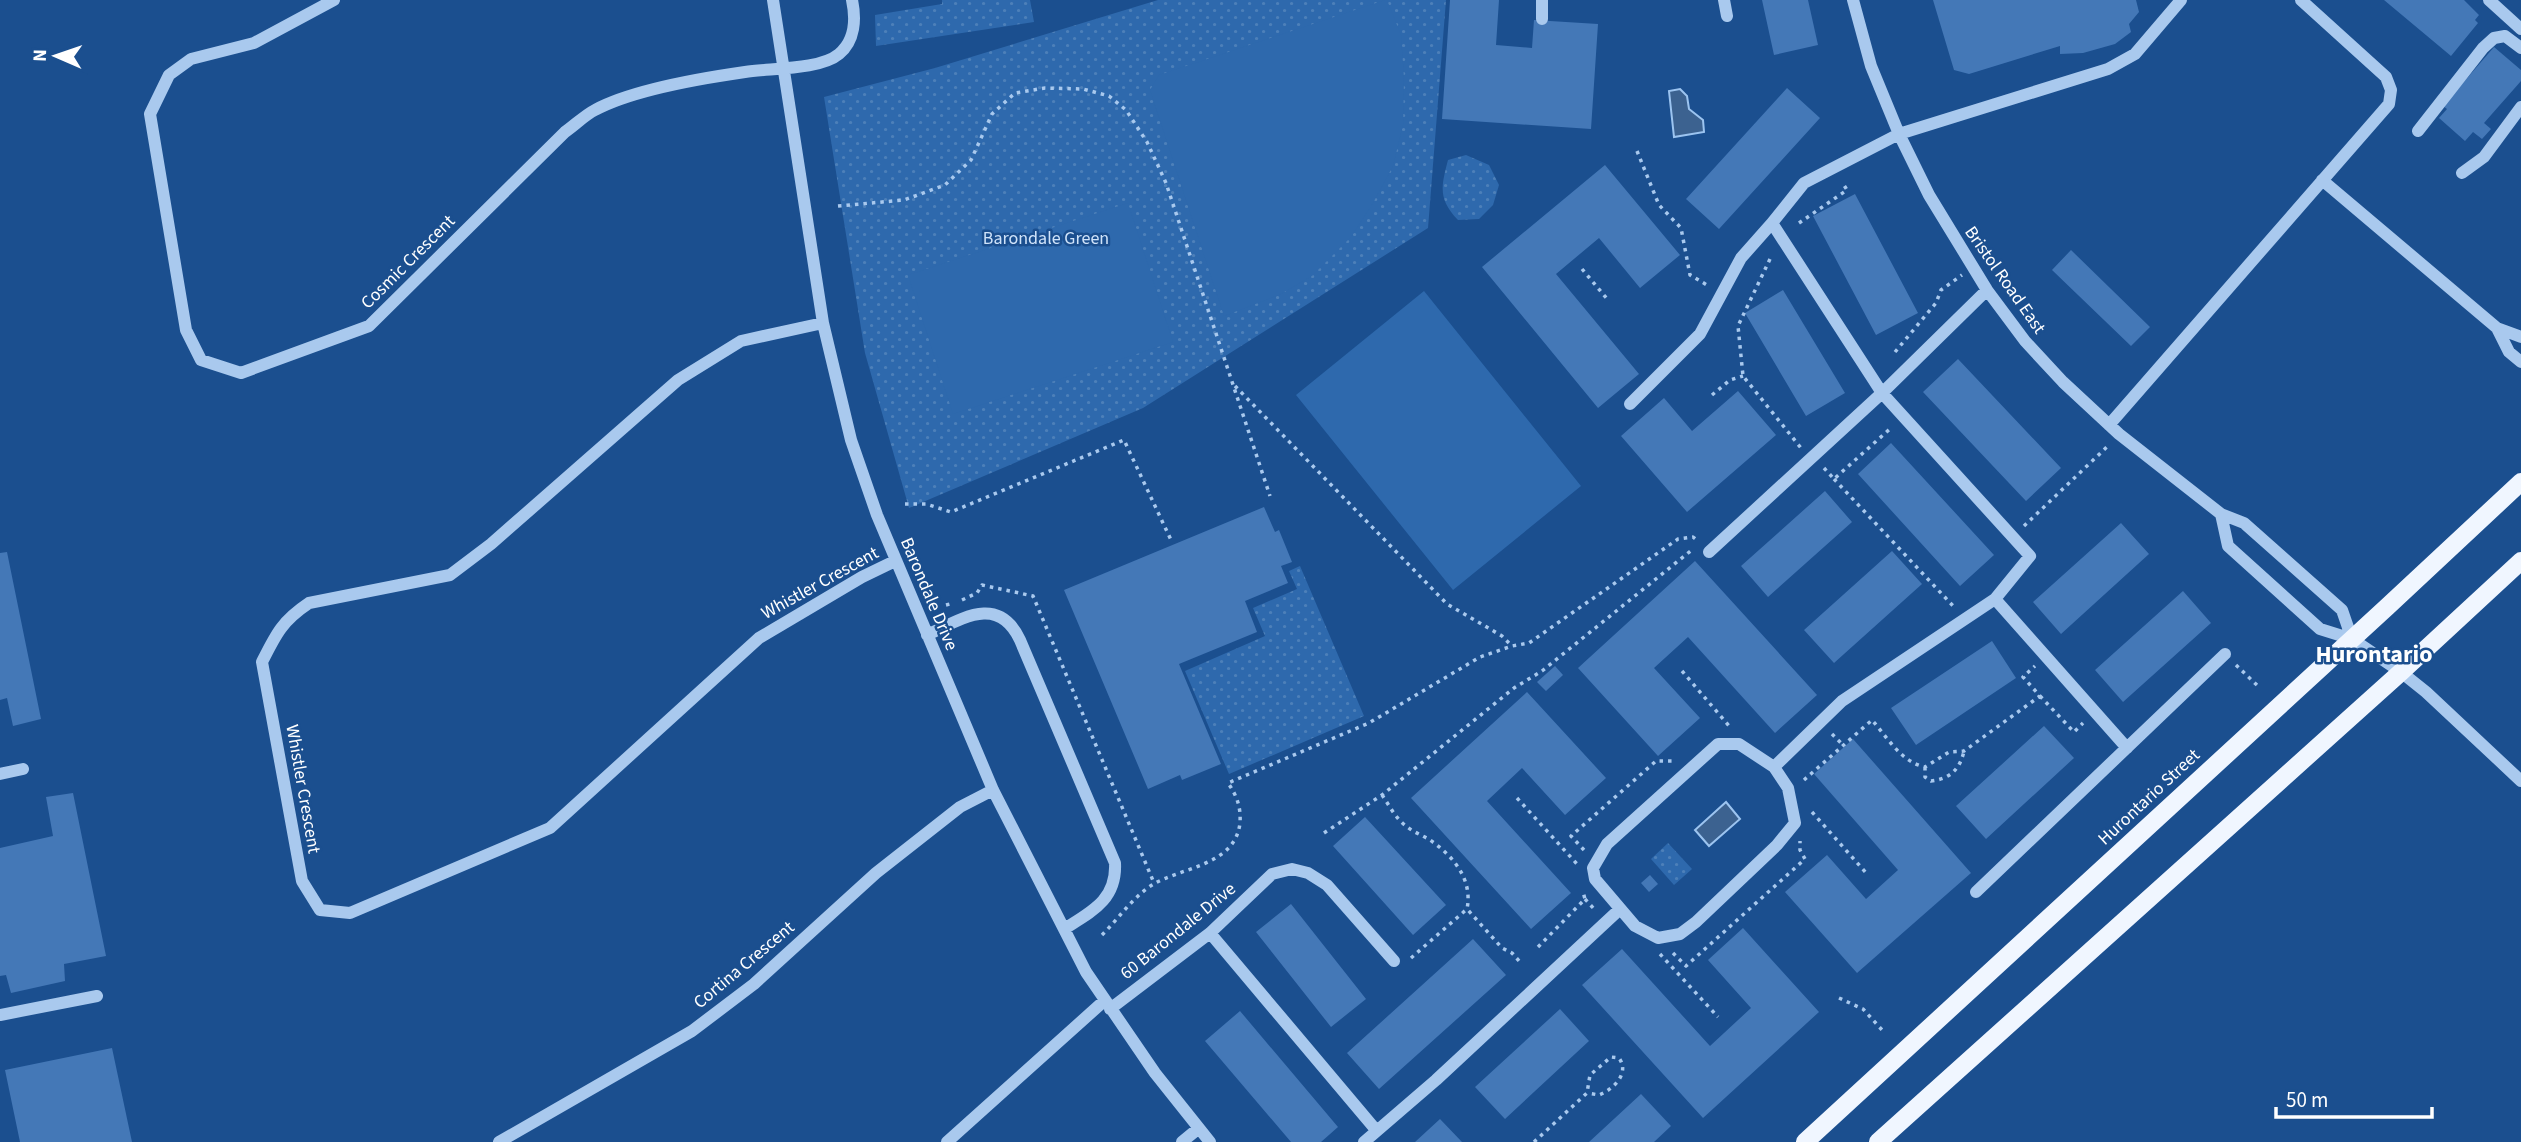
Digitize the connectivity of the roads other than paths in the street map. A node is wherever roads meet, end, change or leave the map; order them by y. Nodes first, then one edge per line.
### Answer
1 (334, 0) edge
2 (774, 0) edge
3 (852, 0) edge
4 (1542, 0) edge
5 (1724, 0) edge
6 (1853, 0) edge
7 (2181, 0) edge
8 (2301, 0) edge
9 (2489, 0) edge
10 (1727, 16) dead end
11 (1542, 19) dead end
12 (2521, 29) edge
13 (2521, 48) edge
14 (784, 68) junction
15 (2521, 107) edge
16 (2418, 131) dead end
17 (1899, 134) junction
18 (2462, 173) dead end
19 (2322, 180) junction
20 (1772, 223) junction
21 (1987, 290) junction
22 (823, 323) junction
23 (2497, 328) junction
24 (2521, 337) edge
25 (2521, 362) edge
26 (1882, 393) junction
27 (1630, 404) dead end
28 (2114, 430) junction
29 (2521, 482) edge
30 (2221, 514) junction
31 (1709, 552) dead end
32 (895, 561) junction
33 (2521, 561) edge
34 (1995, 599) junction
35 (927, 635) junction
36 (2352, 639) junction
37 (2225, 654) road end
38 (2402, 672) junction
39 (2127, 748) junction
40 (1774, 767) junction
41 (23, 769) dead end
42 (0, 774) edge
43 (2521, 781) edge
44 (993, 790) junction
45 (1976, 892) dead end
46 (1620, 909) junction
47 (1064, 929) junction
48 (1210, 933) junction
49 (1392, 958) road end
50 (97, 996) dead end
51 (1107, 1005) junction
52 (0, 1015) edge
53 (1199, 1128) junction
54 (1376, 1130) junction
55 (499, 1142) edge
56 (947, 1142) edge
57 (1182, 1142) edge
58 (1210, 1142) edge
59 (1364, 1142) edge
60 (1805, 1142) edge
61 (1878, 1142) edge

1 - 14 street, Cosmic Crescent
2 - 14 street, Barondale Drive
3 - 14 street, Cosmic Crescent
4 - 11 street
5 - 10 street
6 - 17 street, Bristol Road East
7 - 17 street
8 - 19 street
9 - 12 street
13 - 16 street
14 - 22 street, Barondale Drive
15 - 18 street
17 - 20 street
17 - 21 street, Bristol Road East
19 - 23 street
19 - 28 street
20 - 26 street
20 - 27 street
21 - 26 street
21 - 28 street, Bristol Road East
22 - 32 street, Barondale Drive
22 - 32 street, Whistler Crescent
23 - 24 street
23 - 25 street
26 - 31 street
26 - 34 street
28 - 30 street, Bristol Road East
29 - 36 main road, Hurontario Street
30 - 36 street, Bristol Road East
30 - 36 street
32 - 35 street, Barondale Drive
33 - 38 main road
34 - 39 street
34 - 40 street
35 - 44 street, Barondale Drive
35 - 47 street
36 - 38 street
36 - 60 main road, Hurontario Street
37 - 39 street
38 - 43 street
38 - 61 main road
39 - 45 street
40 - 46 street
40 - 46 street
41 - 42 street
44 - 47 street, Barondale Drive
44 - 55 street, Cortina Crescent
46 - 54 street
47 - 51 street, Barondale Drive
48 - 49 street, 60 Barondale Drive
48 - 51 street, 60 Barondale Drive
48 - 54 street
50 - 52 street
51 - 53 street, Barondale Drive
51 - 56 street
53 - 57 street
53 - 58 street, Barondale Drive
54 - 59 street

